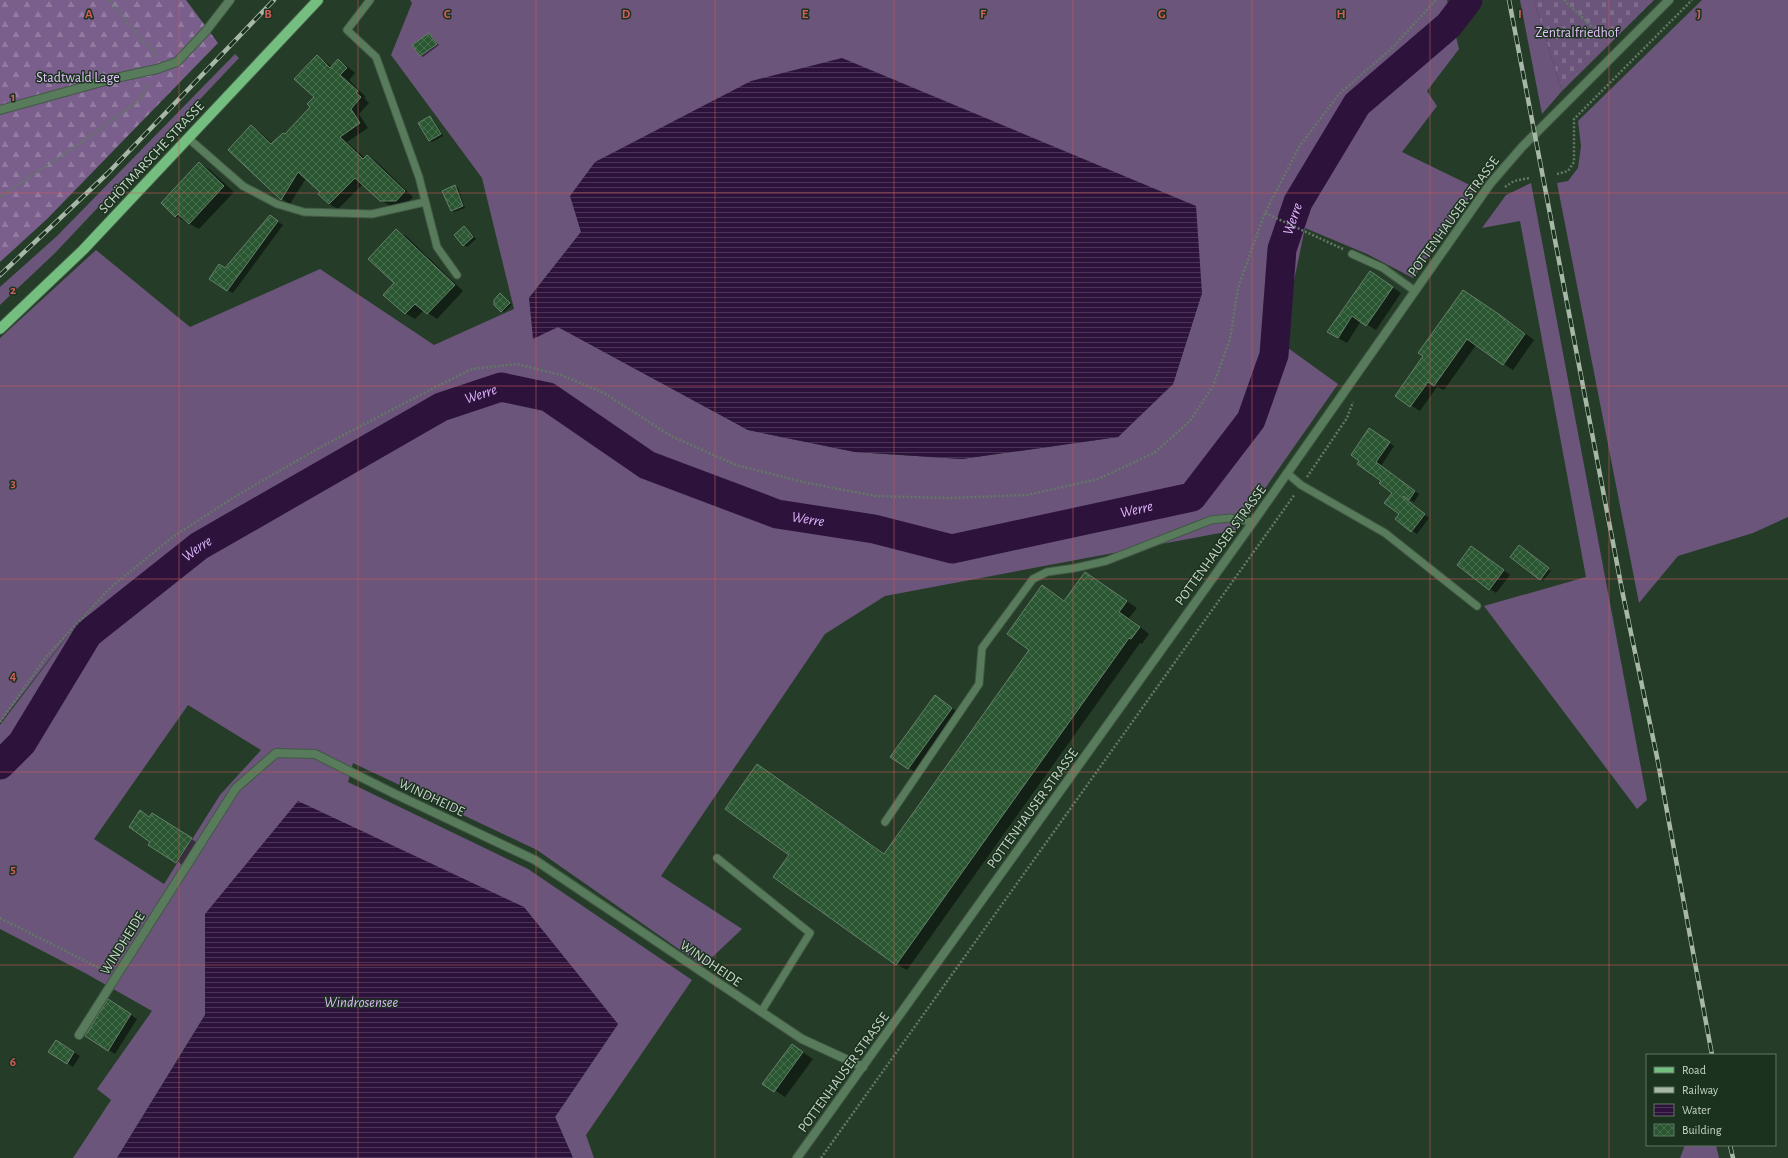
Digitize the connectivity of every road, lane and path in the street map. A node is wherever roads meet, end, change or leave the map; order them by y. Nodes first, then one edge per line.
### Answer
1 (110, 0) edge
2 (230, 0) edge
3 (318, 0) edge
4 (370, 0) edge
5 (1436, 0) edge
6 (1564, 0) edge
7 (1670, 0) edge
8 (1692, 0) edge
9 (1592, 27) dead end
10 (157, 69) junction
11 (0, 110) edge
12 (188, 138) junction
13 (1557, 174) dead end
14 (0, 197) edge
15 (425, 202) junction
16 (1266, 213) junction
17 (1352, 254) joint
18 (457, 275) dead end
19 (1415, 291) junction
20 (0, 328) edge
21 (1348, 418) dead end
22 (1287, 473) junction
23 (1301, 485) junction
24 (1253, 522) junction
25 (1477, 606) dead end
26 (0, 722) edge
27 (885, 822) dead end
28 (717, 858) dead end
29 (0, 918) edge
30 (116, 977) junction
31 (761, 1012) junction
32 (79, 1035) dead end
33 (863, 1067) junction
34 (797, 1158) edge
35 (821, 1158) edge

1 - 10 path
2 - 10 street
3 - 12 main road, SCHÖTMARSCHE STRASSE
4 - 15 lane
5 - 16 path
6 - 9 path
7 - 19 street, POTTENHAUSER STRASSE
8 - 13 path
10 - 11 street
10 - 14 path
12 - 15 lane
12 - 20 main road, SCHÖTMARSCHE STRASSE
15 - 18 lane
16 - 17 path
16 - 26 path
17 - 19 lane
19 - 22 street, POTTENHAUSER STRASSE
21 - 23 path
22 - 23 lane
22 - 24 street, POTTENHAUSER STRASSE
23 - 25 lane
23 - 35 path
24 - 27 lane
24 - 33 street, POTTENHAUSER STRASSE
28 - 31 lane
29 - 30 path
30 - 31 street, WINDHEIDE
30 - 32 street, WINDHEIDE
31 - 33 street, WINDHEIDE
33 - 34 street, POTTENHAUSER STRASSE

